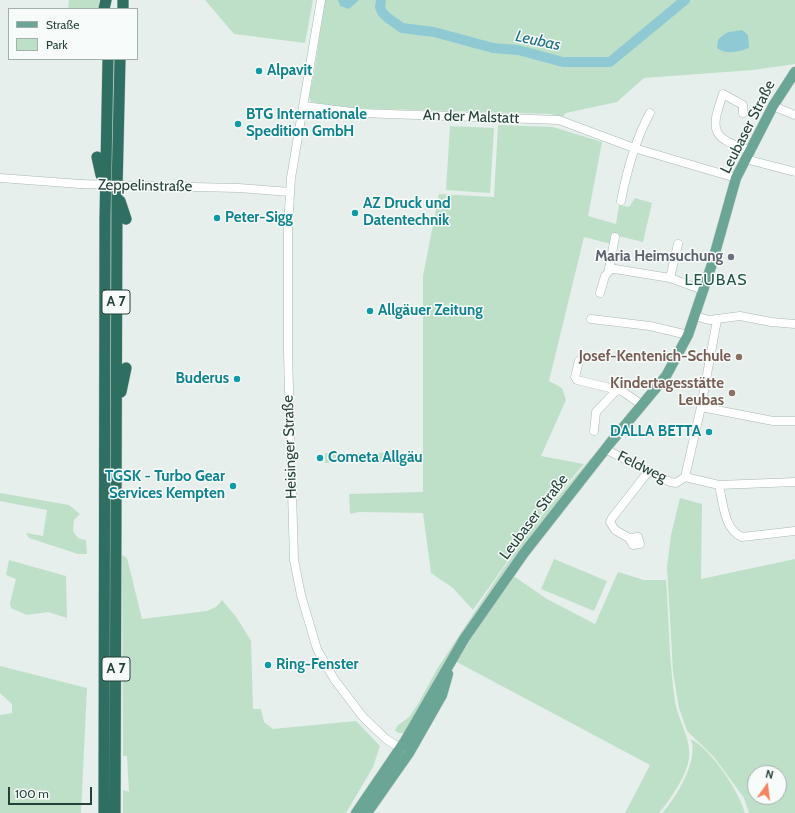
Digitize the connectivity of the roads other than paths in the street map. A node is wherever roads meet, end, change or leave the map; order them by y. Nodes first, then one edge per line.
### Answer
1 (321, 0) edge
2 (108, 60) edge
3 (120, 60) edge
4 (795, 72) edge
5 (304, 104) junction
6 (773, 106) junction
7 (650, 113) dead end
8 (743, 114) dead end
9 (795, 115) edge
10 (634, 148) junction
11 (748, 155) junction
12 (97, 157) dead end
13 (795, 172) edge
14 (0, 178) edge
15 (736, 178) junction
16 (116, 189) junction
17 (290, 192) junction
18 (621, 200) dead end
19 (105, 219) junction
20 (126, 219) dead end
21 (615, 237) dead end
22 (678, 244) dead end
23 (610, 268) junction
24 (670, 278) junction
25 (703, 290) junction
26 (600, 293) dead end
27 (694, 316) junction
28 (591, 319) dead end
29 (717, 320) junction
30 (795, 324) edge
31 (688, 335) junction
32 (579, 361) dead end
33 (126, 368) dead end
34 (617, 390) junction
35 (642, 405) junction
36 (701, 407) junction
37 (116, 414) junction
38 (795, 421) edge
39 (594, 431) dead end
40 (605, 449) junction
41 (648, 472) junction
42 (685, 477) junction
43 (795, 482) edge
44 (719, 485) junction
45 (795, 531) edge
46 (629, 538) dead end
47 (451, 660) junction
48 (400, 748) junction
49 (409, 753) junction
50 (104, 813) edge
51 (115, 813) edge
52 (356, 813) edge
53 (367, 813) edge

1 - 5 street, Heisinger Straße
2 - 19 highway, A 7
3 - 16 highway, A 7
4 - 6 main road, Leubaser Straße
5 - 10 street, An der Malstatt
5 - 17 street, Heisinger Straße
6 - 9 street
6 - 11 main road, Leubaser Straße
7 - 10 street
8 - 11 street
10 - 15 street, An der Malstatt
10 - 18 street
11 - 13 street
11 - 15 main road, Leubaser Straße
12 - 19 highway
14 - 17 street, Zeppelinstraße, bridge
15 - 25 main road, Leubaser Straße
16 - 20 highway
16 - 37 highway, A 7
17 - 48 street, Heisinger Straße
19 - 50 highway, A 7
21 - 23 street
22 - 24 street
23 - 24 street
23 - 26 street
24 - 25 street
25 - 27 main road, Leubaser Straße
27 - 29 street
27 - 31 main road, Leubaser Straße
28 - 31 street
29 - 30 street
29 - 36 street, Feldweg
31 - 35 main road, Leubaser Straße
32 - 34 street
33 - 37 highway
34 - 35 street
34 - 39 street
35 - 40 main road, Leubaser Straße
36 - 38 street
36 - 42 street, Feldweg
37 - 51 highway, A 7
40 - 41 street, Feldweg
40 - 47 main road, Leubaser Straße
41 - 42 street, Feldweg
41 - 46 street
42 - 44 street
43 - 44 street
44 - 45 street
47 - 48 main road, Leubaser Straße
47 - 49 main road
48 - 49 street, Heisinger Straße
48 - 52 main road, Leubaser Straße
49 - 53 main road

